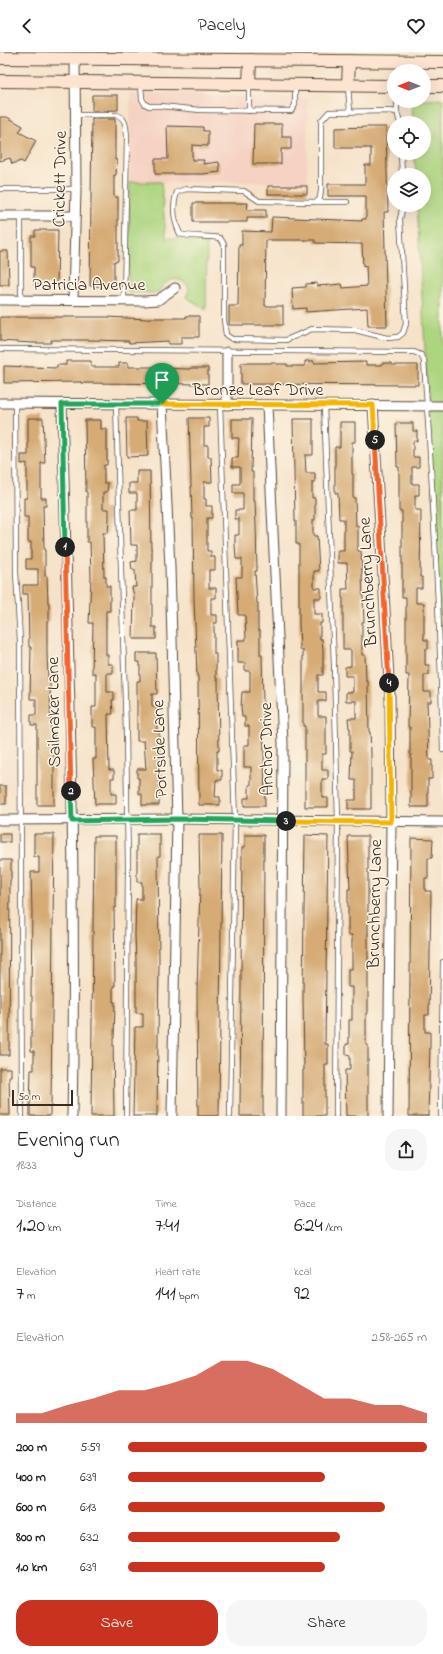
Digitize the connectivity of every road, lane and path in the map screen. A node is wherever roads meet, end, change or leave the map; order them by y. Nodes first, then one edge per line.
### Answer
1 (349, 57) edge
2 (0, 58) edge
3 (75, 59) junction
4 (250, 60) junction
5 (443, 62) edge
6 (0, 81) edge
7 (76, 82) junction
8 (142, 83) junction
9 (249, 84) junction
10 (295, 85) junction
11 (348, 85) junction
12 (387, 86) edge
13 (431, 86) edge
14 (443, 86) edge
15 (397, 108) edge
16 (249, 111) junction
17 (350, 111) junction
18 (397, 112) junction
19 (76, 115) junction
20 (398, 116) edge
21 (0, 189) edge
22 (76, 189) junction
23 (317, 202) junction
24 (347, 202) dead end
25 (402, 212) edge
26 (0, 216) edge
27 (21, 216) junction
28 (75, 216) junction
29 (175, 288) dead end
30 (0, 300) edge
31 (21, 300) junction
32 (73, 300) junction
33 (124, 301) junction
34 (0, 349) edge
35 (227, 352) junction
36 (0, 403) edge
37 (14, 403) junction
38 (62, 404) junction
39 (116, 404) junction
40 (162, 404) junction
41 (223, 404) junction
42 (267, 405) junction
43 (324, 405) junction
44 (373, 405) junction
45 (427, 406) junction
46 (443, 406) edge
47 (443, 750) edge
48 (177, 819) junction
49 (0, 820) edge
50 (127, 820) junction
51 (235, 820) junction
52 (21, 821) junction
53 (72, 821) junction
54 (283, 821) junction
55 (338, 821) junction
56 (391, 822) junction
57 (443, 822) edge
58 (443, 962) edge
59 (22, 1116) edge
60 (72, 1116) edge
61 (126, 1116) edge
62 (172, 1116) edge
63 (230, 1116) edge
64 (281, 1116) edge
65 (336, 1116) edge
66 (388, 1116) edge
67 (441, 1116) edge

1 - 4 main road
1 - 5 main road
1 - 11 main road
2 - 3 main road
3 - 4 main road
3 - 7 street, Crickett Drive
4 - 9 main road
6 - 7 main road
7 - 8 main road
7 - 19 street, Crickett Drive
8 - 9 main road
8 - 16 lane
9 - 10 main road
9 - 16 lane
10 - 11 main road
10 - 16 lane
11 - 12 main road
11 - 17 lane
13 - 14 main road
15 - 18 lane
17 - 18 lane
17 - 23 lane
18 - 20 lane
19 - 22 street, Crickett Drive
19 - 33 lane
21 - 22 lane
22 - 28 street, Crickett Drive
23 - 24 lane
23 - 25 lane
26 - 27 street
27 - 28 street
27 - 31 lane
28 - 32 street, Crickett Drive
29 - 33 street, Patricia Avenue
30 - 31 street, Patricia Avenue
31 - 32 street, Patricia Avenue
32 - 33 street, Patricia Avenue
34 - 35 lane
35 - 41 street
35 - 45 lane
36 - 37 street, Bronze Leaf Drive
37 - 38 street, Bronze Leaf Drive
37 - 52 lane
38 - 39 street, Bronze Leaf Drive
38 - 53 street, Sailmaker Lane
39 - 40 street, Bronze Leaf Drive
39 - 50 lane
40 - 41 street, Bronze Leaf Drive
40 - 48 street, Portside Lane
41 - 42 street, Bronze Leaf Drive
41 - 51 lane
42 - 43 street, Bronze Leaf Drive
42 - 54 street, Anchor Drive
43 - 44 street, Bronze Leaf Drive
43 - 55 lane
44 - 45 street, Bronze Leaf Drive
44 - 56 street, Brunchberry Lane
45 - 46 street, Bronze Leaf Drive
45 - 47 lane
48 - 50 street
48 - 51 street
48 - 62 street, Portside Lane
49 - 52 street
50 - 53 street
50 - 61 lane
51 - 54 street
51 - 63 lane
52 - 53 street
52 - 59 lane
53 - 60 street, Sailmaker Lane
54 - 55 street
54 - 64 street, Anchor Drive
55 - 56 street
55 - 65 lane
56 - 57 street
56 - 66 street, Brunchberry Lane
58 - 67 lane

